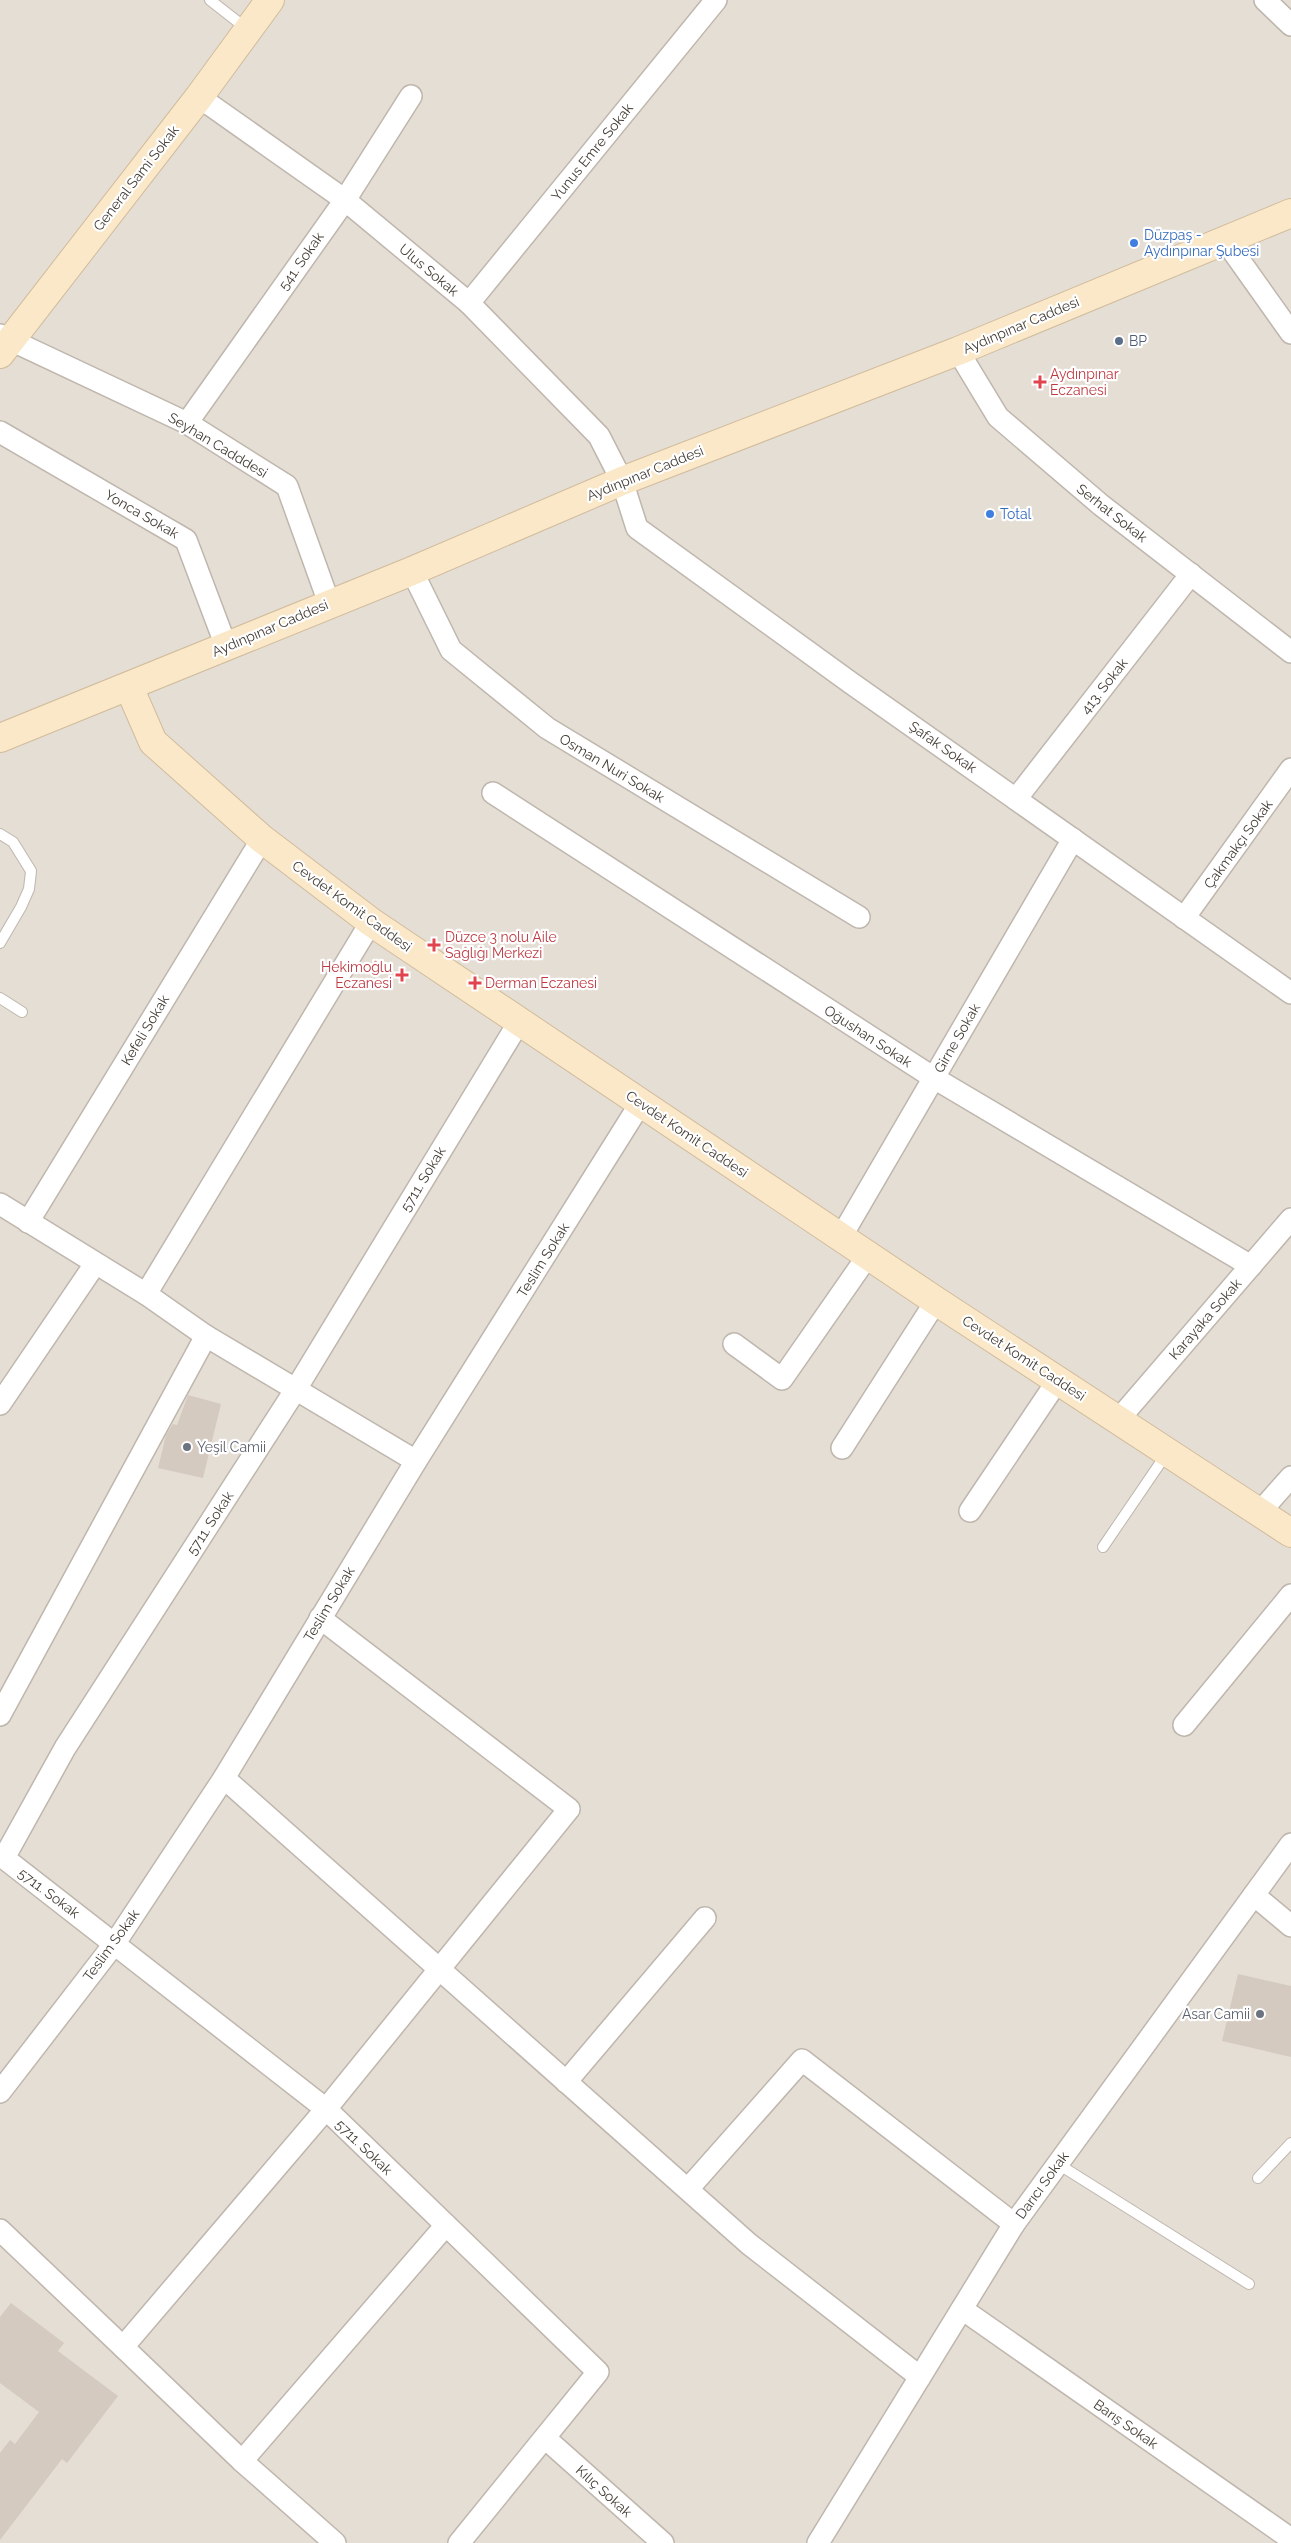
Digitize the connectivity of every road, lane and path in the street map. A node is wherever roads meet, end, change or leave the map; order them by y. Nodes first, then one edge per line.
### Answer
1 (210, 0) edge
2 (270, 0) edge
3 (716, 0) edge
4 (1265, 0) edge
5 (1291, 25) edge
6 (248, 30) junction
7 (412, 96) dead end
8 (199, 97) junction
9 (345, 200) junction
10 (1291, 213) edge
11 (1225, 240) junction
12 (469, 303) junction
13 (1291, 332) edge
14 (3, 343) edge
15 (958, 351) junction
16 (187, 423) junction
17 (0, 432) edge
18 (622, 481) junction
19 (412, 571) junction
20 (1191, 574) junction
21 (329, 603) junction
22 (226, 646) junction
23 (1291, 652) edge
24 (129, 686) junction
25 (0, 738) edge
26 (1291, 769) edge
27 (493, 793) dead end
28 (1016, 799) junction
29 (0, 834) edge
30 (262, 839) junction
31 (1074, 839) junction
32 (859, 917) dead end
33 (1184, 918) junction
34 (371, 922) junction
35 (0, 943) edge
36 (1291, 993) edge
37 (0, 998) edge
38 (22, 1012) dead end
39 (519, 1022) junction
40 (934, 1078) junction
41 (640, 1104) junction
42 (0, 1204) edge
43 (1291, 1219) edge
44 (28, 1222) junction
45 (841, 1236) junction
46 (869, 1254) junction
47 (95, 1264) junction
48 (1251, 1266) junction
49 (146, 1294) junction
50 (936, 1301) junction
51 (206, 1336) junction
52 (734, 1344) dead end
53 (1058, 1380) junction
54 (296, 1389) junction
55 (0, 1404) edge
56 (1119, 1419) junction
57 (842, 1448) dead end
58 (1168, 1452) junction
59 (416, 1461) junction
60 (1291, 1477) edge
61 (970, 1511) dead end
62 (1260, 1512) junction
63 (1291, 1533) edge
64 (1103, 1547) dead end
65 (1291, 1595) edge
66 (320, 1618) junction
67 (0, 1715) edge
68 (1184, 1725) dead end
69 (224, 1778) junction
70 (1291, 1844) edge
71 (2, 1857) edge
72 (1254, 1895) junction
73 (705, 1918) dead end
74 (1291, 1926) edge
75 (115, 1943) junction
76 (440, 1970) junction
77 (566, 2082) junction
78 (0, 2092) edge
79 (326, 2109) junction
80 (1291, 2143) edge
81 (1058, 2164) junction
82 (1258, 2178) dead end
83 (688, 2188) junction
84 (1014, 2224) junction
85 (446, 2225) junction
86 (0, 2230) edge
87 (1249, 2284) dead end
88 (962, 2309) junction
89 (123, 2347) junction
90 (920, 2377) junction
91 (545, 2438) junction
92 (242, 2461) junction
93 (1291, 2539) edge
94 (335, 2543) edge
95 (459, 2543) edge
96 (663, 2543) edge
97 (818, 2543) edge
98 (1288, 2543) edge

1 - 6 lane
2 - 6 street, General Sami Sokak
3 - 12 street, Yunus Emre Sokak
4 - 5 street
6 - 8 street, General Sami Sokak
7 - 9 street, 541. Sokak
8 - 9 street, Ulus Sokak
8 - 14 street, General Sami Sokak
9 - 12 street, Ulus Sokak
9 - 16 street, 541. Sokak
10 - 11 street, Aydınpınar Caddesi
11 - 13 street
11 - 15 street, Aydınpınar Caddesi
12 - 18 street, Ulus Sokak
14 - 16 street, Seyhan Cadddesi
15 - 18 street, Aydınpınar Caddesi
15 - 20 street, Serhat Sokak
16 - 21 street, Seyhan Cadddesi
17 - 22 street, Yonca Sokak
18 - 19 street, Aydınpınar Caddesi
18 - 28 street, Şafak Sokak
19 - 21 street, Aydınpınar Caddesi
19 - 32 street, Osman Nuri Sokak
20 - 23 street, Serhat Sokak
20 - 28 street, 413. Sokak
21 - 22 street, Aydınpınar Caddesi
22 - 24 street, Aydınpınar Caddesi
24 - 25 street, Aydınpınar Caddesi
24 - 30 street, Cevdet Komit Caddesi
26 - 33 street, Çakmakçı Sokak
27 - 40 street, Oğushan Sokak
28 - 31 street, Şafak Sokak
29 - 35 lane
30 - 34 street, Cevdet Komit Caddesi
30 - 44 street, Kefeli Sokak
31 - 33 street, Şafak Sokak
31 - 40 street, Girne Sokak
33 - 36 street, Şafak Sokak
34 - 39 street, Cevdet Komit Caddesi
34 - 49 street
37 - 38 lane
39 - 41 street, Cevdet Komit Caddesi
39 - 54 street, 5711. Sokak
40 - 45 street, Girne Sokak
40 - 48 street, Oğushan Sokak
41 - 45 street, Cevdet Komit Caddesi
41 - 59 street, Teslim Sokak
42 - 44 street
43 - 48 street, Karayaka Sokak
44 - 47 street
45 - 46 street, Cevdet Komit Caddesi
46 - 50 street, Cevdet Komit Caddesi
46 - 52 street
47 - 49 street
47 - 55 street
48 - 56 street, Karayaka Sokak
49 - 51 street
50 - 53 street, Cevdet Komit Caddesi
50 - 57 street
51 - 54 street
51 - 67 street
53 - 56 street, Cevdet Komit Caddesi
53 - 61 street
54 - 59 street
54 - 71 street, 5711. Sokak
56 - 58 street, Cevdet Komit Caddesi
58 - 62 street, Cevdet Komit Caddesi
58 - 64 lane
59 - 66 street, Teslim Sokak
60 - 62 street
62 - 63 street, Cevdet Komit Caddesi
65 - 68 street
66 - 69 street, Teslim Sokak
66 - 76 street
69 - 75 street, Teslim Sokak
69 - 76 street
70 - 72 street, Darıcı Sokak
71 - 75 street, 5711. Sokak
72 - 74 street
72 - 81 street, Darıcı Sokak
73 - 77 street
75 - 78 street, Teslim Sokak
75 - 79 street, 5711. Sokak
76 - 77 street
76 - 79 street
77 - 83 street
79 - 85 street, 5711. Sokak
79 - 89 street
80 - 82 lane
81 - 84 street, Darıcı Sokak
81 - 87 lane
83 - 84 street
83 - 90 street
84 - 88 street, Darıcı Sokak
85 - 91 street, 5711. Sokak
85 - 92 street
86 - 89 street
88 - 90 street, Darıcı Sokak
88 - 93 street, Barış Sokak
89 - 92 street
90 - 97 street, Darıcı Sokak
91 - 95 street, 5711. Sokak
91 - 96 street, Kılıç Sokak
92 - 94 street
93 - 98 street

